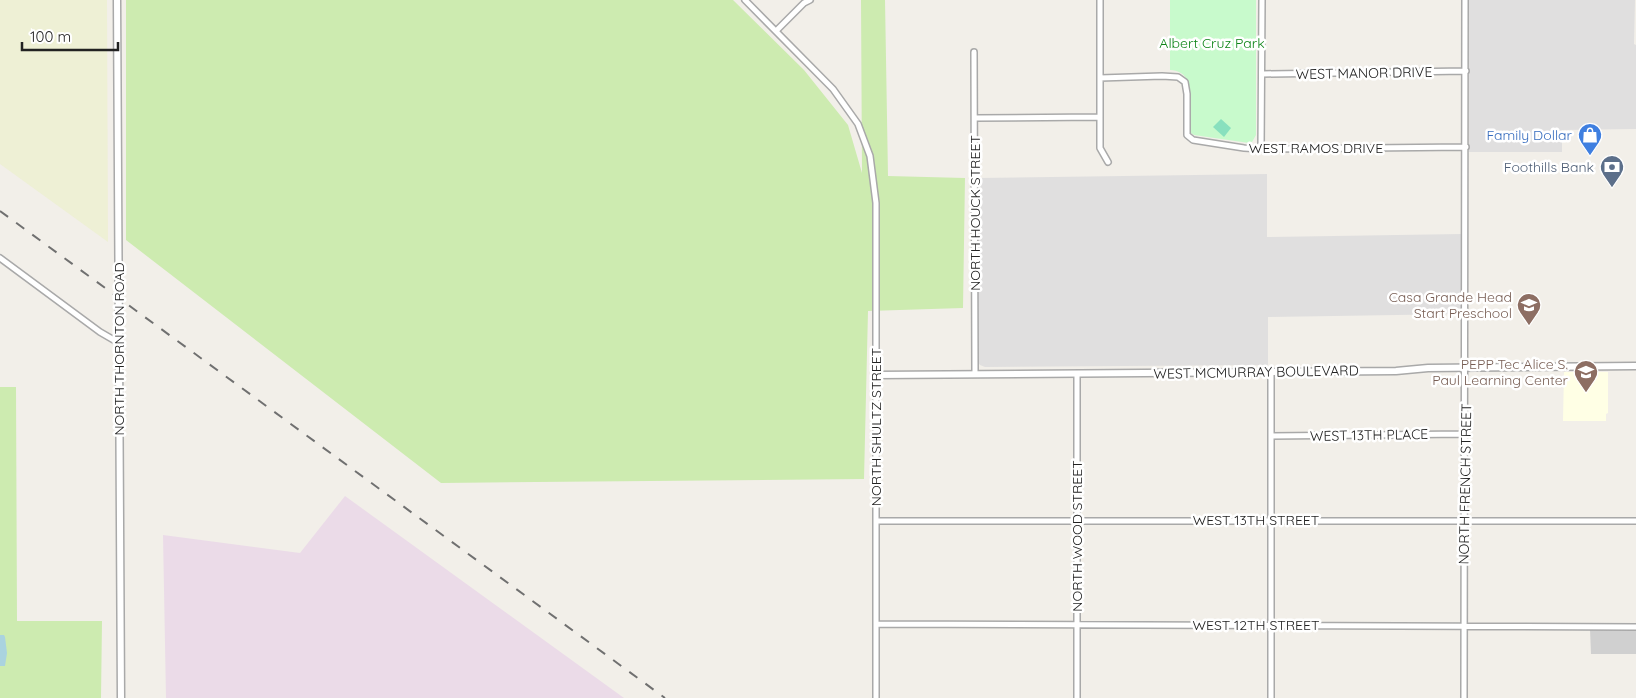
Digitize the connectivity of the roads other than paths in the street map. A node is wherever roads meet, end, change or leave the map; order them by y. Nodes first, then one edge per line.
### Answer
1 (118, 0) edge
2 (745, 0) edge
3 (810, 0) edge
4 (1100, 0) edge
5 (1262, 0) edge
6 (1465, 0) edge
7 (776, 31) junction
8 (974, 52) dead end
9 (1466, 71) junction
10 (1263, 74) junction
11 (1100, 78) junction
12 (1100, 117) junction
13 (975, 118) junction
14 (1466, 147) junction
15 (1261, 149) junction
16 (1108, 162) dead end
17 (0, 258) edge
18 (119, 344) junction
19 (1636, 366) edge
20 (1466, 368) junction
21 (1271, 372) junction
22 (974, 374) junction
23 (1077, 374) junction
24 (876, 375) junction
25 (1466, 434) junction
26 (1271, 436) junction
27 (1077, 520) junction
28 (1271, 520) junction
29 (876, 521) junction
30 (1636, 521) edge
31 (1464, 522) junction
32 (876, 624) junction
33 (1077, 625) junction
34 (1271, 625) junction
35 (1464, 627) junction
36 (1636, 627) edge
37 (121, 698) edge
38 (876, 698) edge
39 (1077, 698) edge
40 (1272, 698) edge
41 (1464, 698) edge

1 - 18 street, NORTH THORNTON ROAD
2 - 7 street, NORTH SHULTZ STREET
3 - 7 street
4 - 11 street
5 - 10 street
6 - 9 street, NORTH FRENCH STREET
7 - 24 street, NORTH SHULTZ STREET
8 - 13 street, NORTH HOUCK STREET
9 - 10 street, WEST MANOR DRIVE
9 - 14 street, NORTH FRENCH STREET
10 - 15 street
11 - 12 street
11 - 15 street, WEST RAMOS DRIVE
12 - 13 street
12 - 16 street
13 - 22 street, NORTH HOUCK STREET
14 - 15 street, WEST RAMOS DRIVE
14 - 20 street, NORTH FRENCH STREET
17 - 18 street
18 - 37 street, NORTH THORNTON ROAD
19 - 20 street, WEST MCMURRAY BOULEVARD
20 - 21 street, WEST MCMURRAY BOULEVARD
20 - 25 street, NORTH FRENCH STREET
21 - 23 street, WEST MCMURRAY BOULEVARD
21 - 26 street
22 - 23 street, WEST MCMURRAY BOULEVARD
22 - 24 street, WEST MCMURRAY BOULEVARD
23 - 27 street, NORTH WOOD STREET
24 - 29 street, NORTH SHULTZ STREET
25 - 26 street, WEST 13TH PLACE
25 - 31 street, NORTH FRENCH STREET
26 - 28 street
27 - 28 street, WEST 13TH STREET
27 - 29 street, WEST 13TH STREET
27 - 33 street, NORTH WOOD STREET
28 - 31 street, WEST 13TH STREET
28 - 34 street
29 - 32 street, NORTH SHULTZ STREET
30 - 31 street, WEST 13TH STREET
31 - 35 street, NORTH FRENCH STREET
32 - 33 street, WEST 12TH STREET
32 - 38 street, NORTH SHULTZ STREET
33 - 34 street, WEST 12TH STREET
33 - 39 street, NORTH WOOD STREET
34 - 35 street, WEST 12TH STREET
34 - 40 street
35 - 36 street, WEST 12TH STREET
35 - 41 street, NORTH FRENCH STREET

